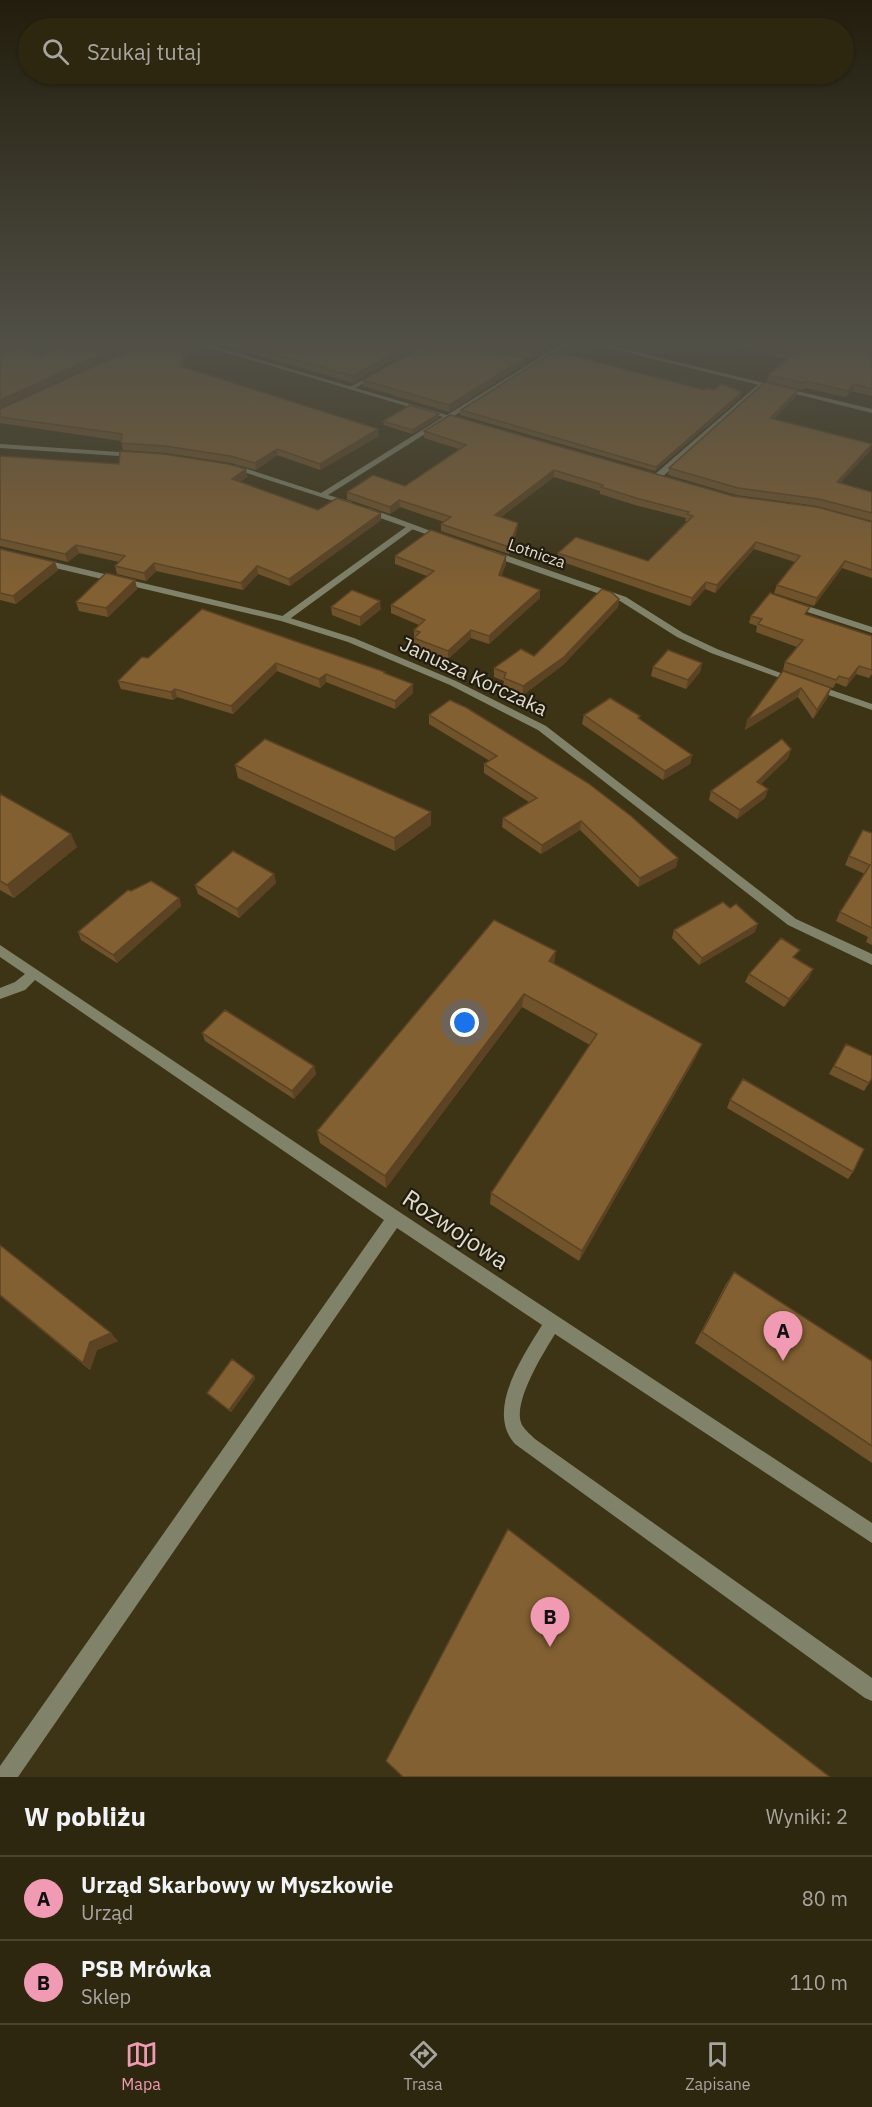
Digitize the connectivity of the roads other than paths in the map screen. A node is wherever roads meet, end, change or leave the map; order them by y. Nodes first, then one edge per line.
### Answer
1 (435, 426) edge
2 (715, 426) edge
3 (0, 446) edge
4 (142, 456) edge
5 (220, 465) edge
6 (646, 474) edge
7 (657, 477) junction
8 (668, 480) edge
9 (323, 495) junction
10 (413, 526) junction
11 (458, 542) edge
12 (480, 549) edge
13 (26, 559) edge
14 (789, 603) edge
15 (284, 619) junction
16 (872, 630) edge
17 (872, 707) edge
18 (0, 950) edge
19 (872, 960) edge
20 (34, 973) junction
21 (0, 994) edge
22 (395, 1218) junction
23 (553, 1322) junction
24 (872, 1534) edge
25 (872, 1691) edge
26 (5, 1777) edge

1 - 9 street
2 - 7 street
3 - 4 street
5 - 9 street
6 - 7 street
7 - 8 street
9 - 10 street
10 - 11 street
10 - 15 street
12 - 17 street, Lotnicza
13 - 15 street, Janusza Korczaka
14 - 16 street
15 - 19 street, Janusza Korczaka
18 - 20 street, Rozwojowa
20 - 21 street
20 - 22 street, Rozwojowa
22 - 23 street, Rozwojowa
22 - 26 street
23 - 24 street, Rozwojowa
23 - 25 street

